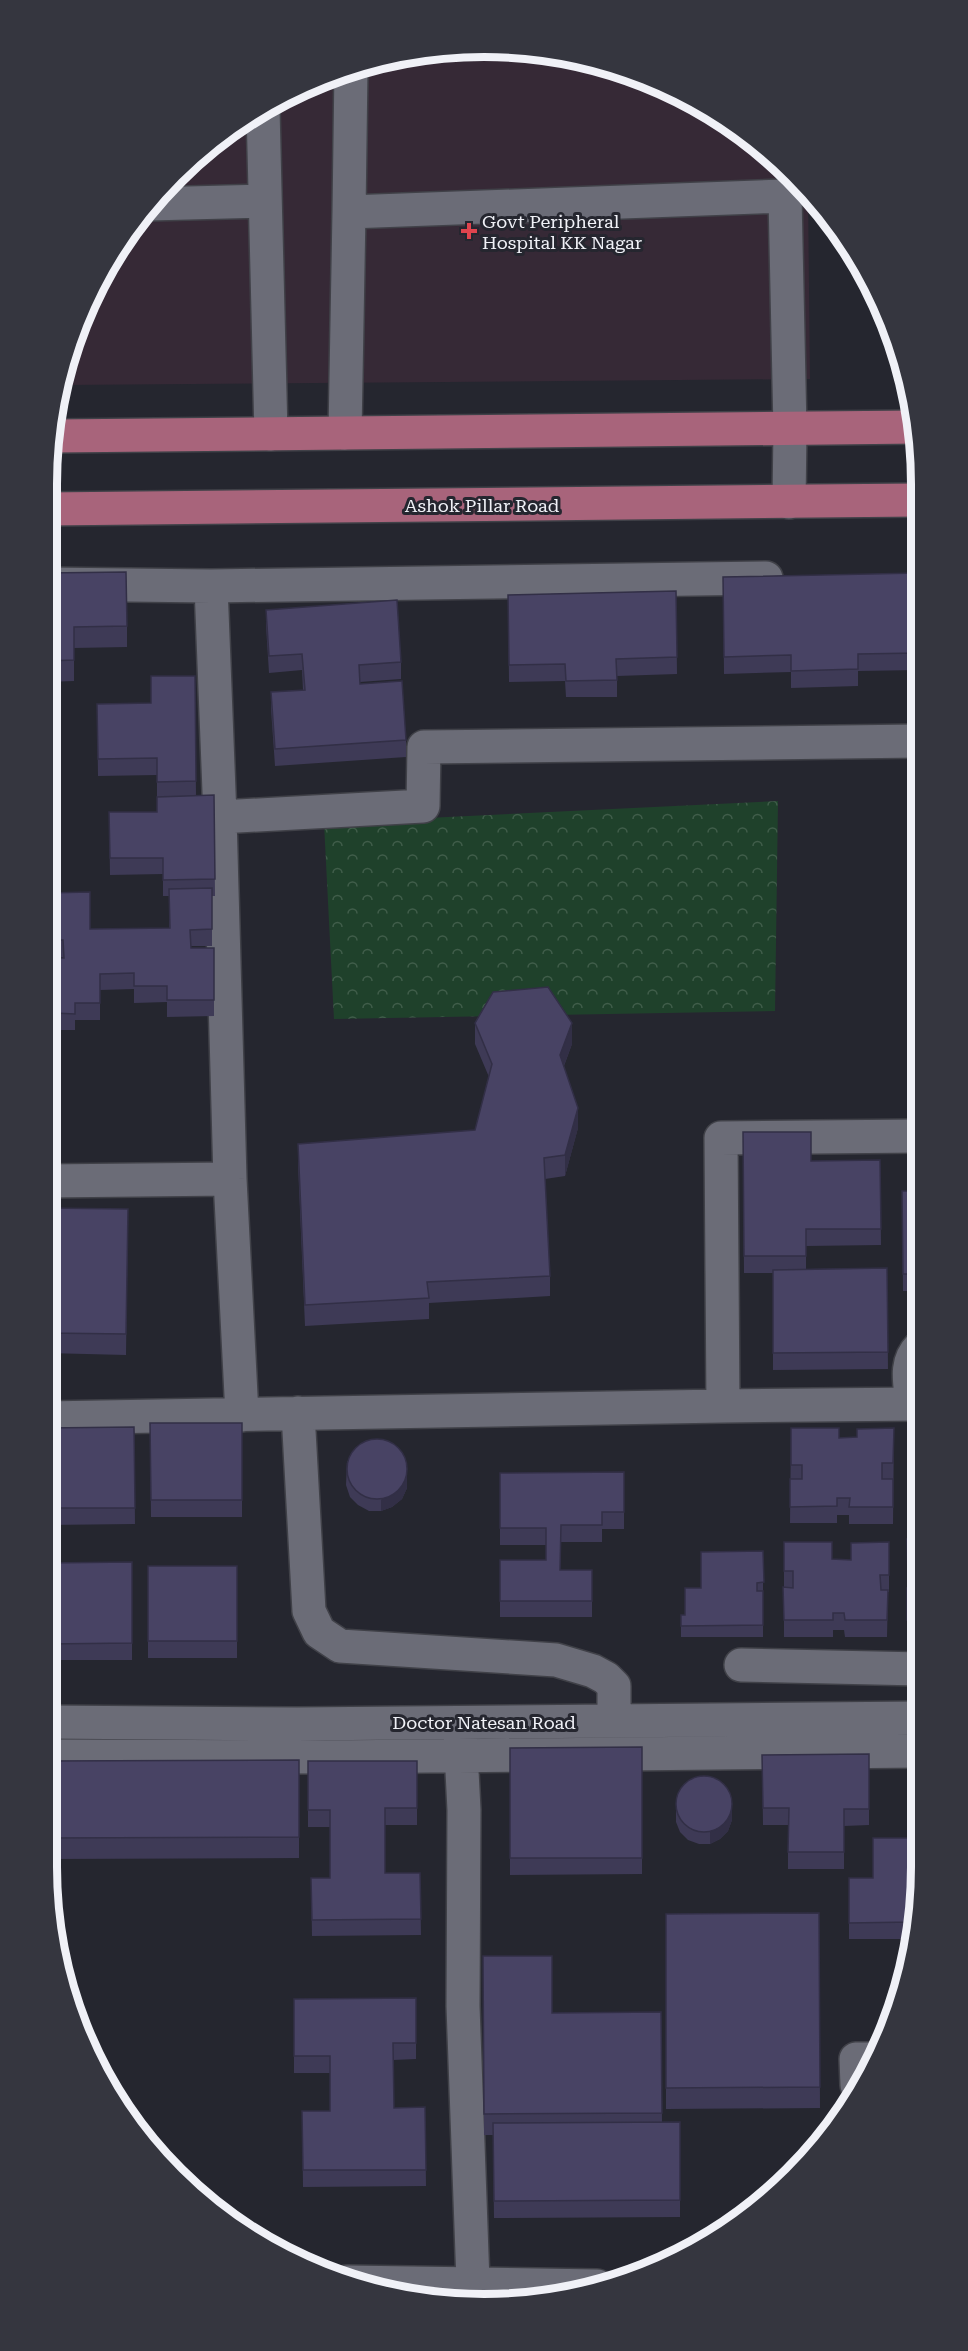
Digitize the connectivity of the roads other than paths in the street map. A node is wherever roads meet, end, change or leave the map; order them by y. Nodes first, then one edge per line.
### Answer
1 (351, 79) edge
2 (263, 119) edge
3 (264, 201) junction
4 (162, 204) edge
5 (349, 212) junction
6 (907, 427) edge
7 (790, 430) junction
8 (345, 433) junction
9 (271, 434) junction
10 (60, 436) edge
11 (911, 500) edge
12 (789, 502) junction
13 (57, 509) edge
14 (798, 578) edge
15 (57, 584) edge
16 (211, 586) junction
17 (911, 741) edge
18 (220, 817) junction
19 (911, 1136) edge
20 (230, 1179) junction
21 (57, 1181) edge
22 (911, 1360) edge
23 (911, 1377) edge
24 (911, 1404) edge
25 (723, 1406) junction
26 (298, 1413) junction
27 (242, 1415) junction
28 (57, 1418) edge
29 (741, 1665) dead end
30 (911, 1669) edge
31 (911, 1718) edge
32 (614, 1721) junction
33 (57, 1722) edge
34 (460, 1722) junction
35 (911, 1751) edge
36 (461, 1755) junction
37 (57, 1756) edge
38 (865, 2059) edge
39 (857, 2075) edge
40 (386, 2282) edge
41 (473, 2283) junction
42 (570, 2285) edge

1 - 5 street
2 - 3 street
3 - 4 street
3 - 9 street
5 - 7 street
5 - 8 street
6 - 7 main road
7 - 8 main road
7 - 12 street
8 - 9 main road
9 - 10 main road
11 - 12 main road, Ashok Pillar Road
12 - 13 main road, Ashok Pillar Road
14 - 16 street
15 - 16 street
16 - 18 street
17 - 18 street
18 - 20 street
19 - 25 street
20 - 21 street
20 - 27 street
22 - 23 street
24 - 25 street
25 - 26 street
26 - 27 street
26 - 32 street
27 - 28 street
29 - 30 street
31 - 32 street, Doctor Natesan Road
32 - 34 street, Doctor Natesan Road
33 - 34 street, Doctor Natesan Road
34 - 36 street
35 - 36 street
36 - 37 street
36 - 41 street
38 - 39 street
40 - 41 street
41 - 42 street

